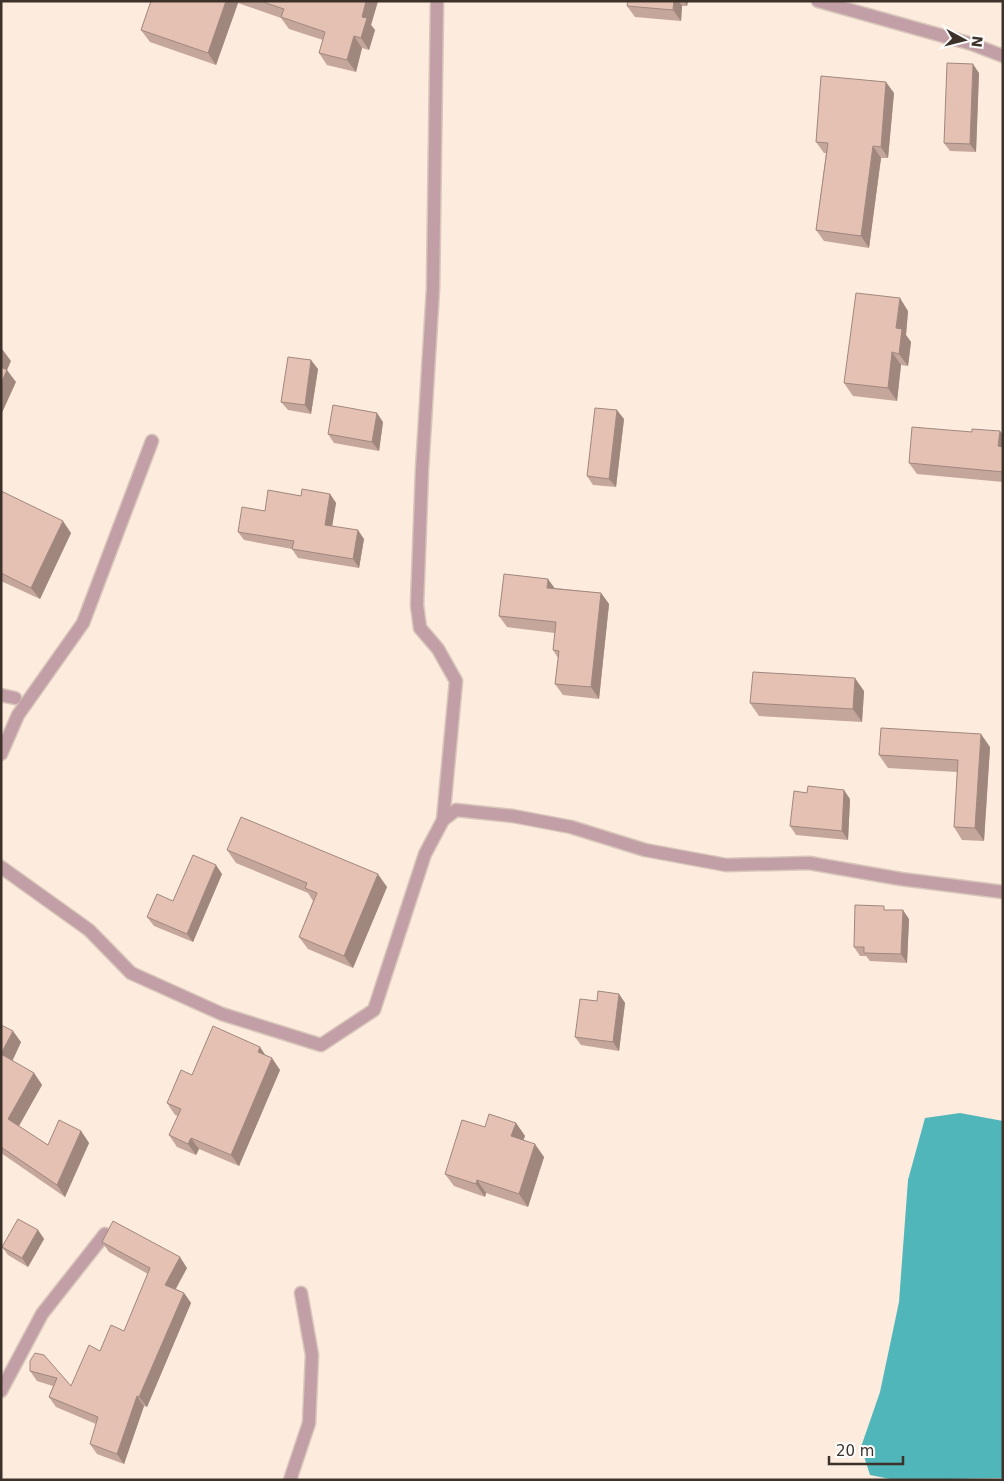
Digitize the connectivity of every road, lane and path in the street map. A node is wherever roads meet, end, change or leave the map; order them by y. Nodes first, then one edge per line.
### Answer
1 (437, 1) edge
2 (818, 1) edge
3 (1003, 56) edge
4 (152, 441) dead end
5 (1, 694) edge
6 (15, 698) dead end
7 (1, 754) edge
8 (443, 820) junction
9 (1, 868) edge
10 (1003, 892) edge
11 (105, 1234) edge
12 (300, 1292) dead end
13 (5, 1378) edge
14 (1, 1391) edge
15 (290, 1480) edge

1 - 8 street
2 - 3 street
4 - 7 street
5 - 6 street
8 - 9 street
8 - 10 street
11 - 13 street
12 - 15 street
13 - 14 street

